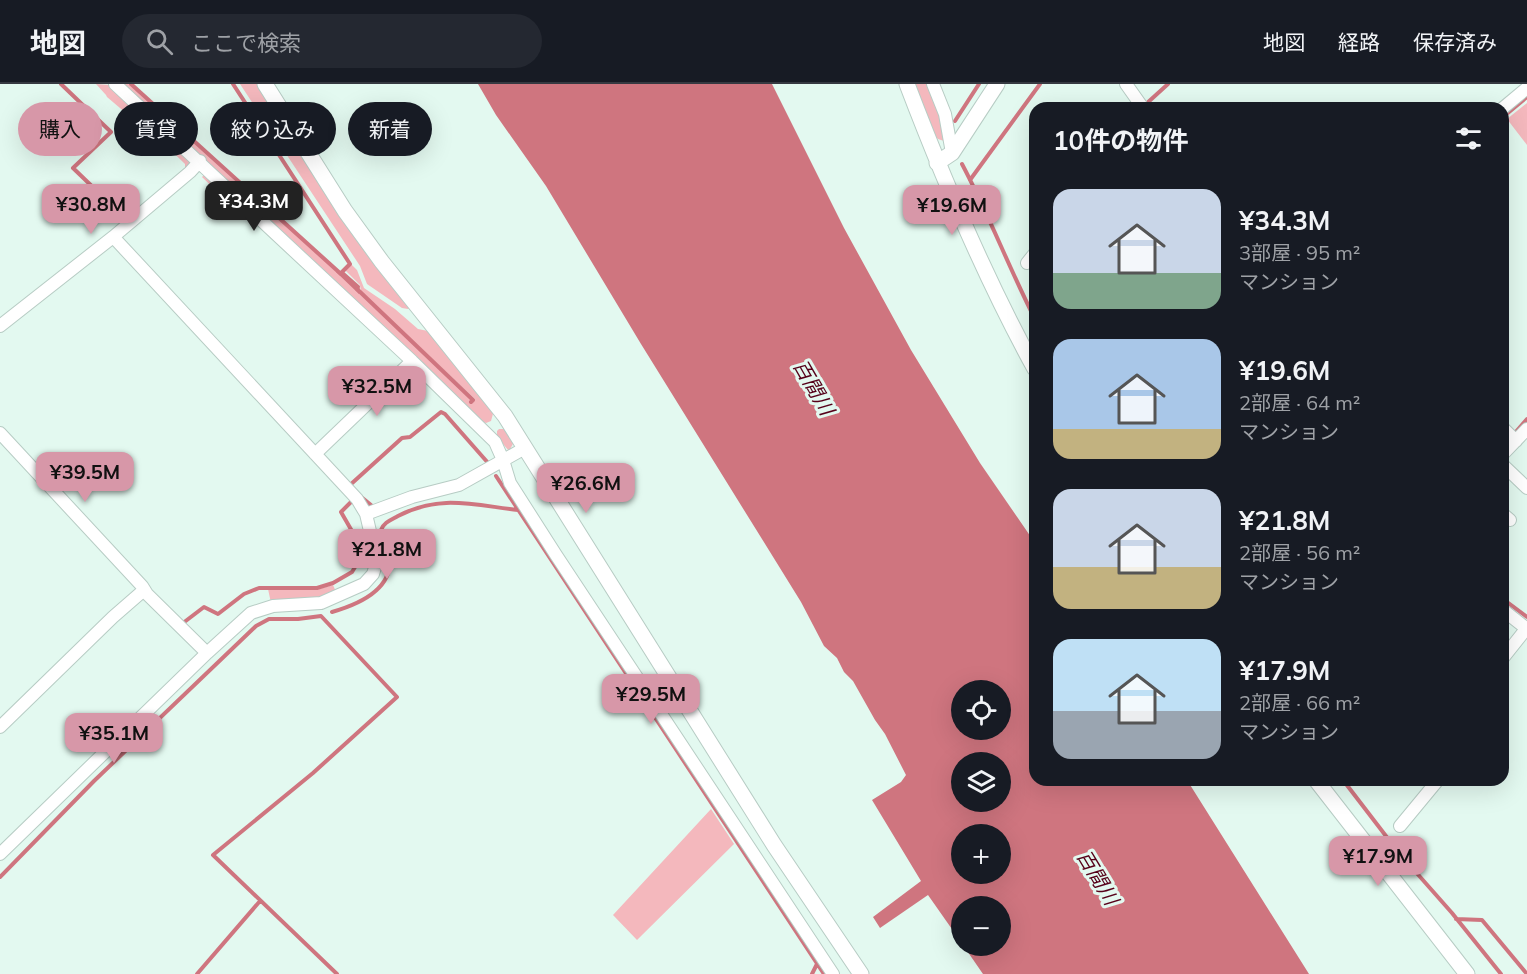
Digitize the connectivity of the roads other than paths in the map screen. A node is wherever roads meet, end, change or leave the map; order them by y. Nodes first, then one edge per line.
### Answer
1 (115, 84) edge
2 (265, 84) edge
3 (907, 84) edge
4 (933, 84) edge
5 (997, 84) edge
6 (1126, 84) edge
7 (1527, 88) edge
8 (1139, 102) edge
9 (1509, 103) edge
10 (951, 153) junction
11 (200, 161) junction
12 (937, 163) junction
13 (117, 241) dead end
14 (1029, 259) edge
15 (1026, 262) dead end
16 (0, 326) edge
17 (1029, 357) edge
18 (412, 361) junction
19 (1527, 429) edge
20 (0, 433) edge
21 (1510, 436) edge
22 (525, 448) junction
23 (317, 452) junction
24 (503, 460) junction
25 (1509, 471) edge
26 (1527, 488) edge
27 (366, 514) junction
28 (147, 593) junction
29 (1509, 615) edge
30 (1527, 629) edge
31 (1509, 651) edge
32 (207, 653) junction
33 (0, 727) edge
34 (1321, 786) edge
35 (1432, 786) edge
36 (1400, 826) dead end
37 (0, 854) edge
38 (833, 974) edge
39 (861, 974) edge
40 (1467, 974) edge

1 - 11 street
2 - 22 street
3 - 12 street
4 - 10 street
5 - 10 street
6 - 8 street
7 - 9 street
10 - 12 street
11 - 16 street
11 - 18 street
12 - 17 street
13 - 23 street
14 - 15 street
18 - 23 street
18 - 24 street
19 - 21 street
20 - 28 street
22 - 24 street
22 - 39 street
23 - 27 street
24 - 27 street
24 - 38 street
25 - 26 street
27 - 32 street
28 - 32 street
28 - 33 street
29 - 30 street
30 - 31 street
32 - 37 street
34 - 40 street
35 - 36 street

